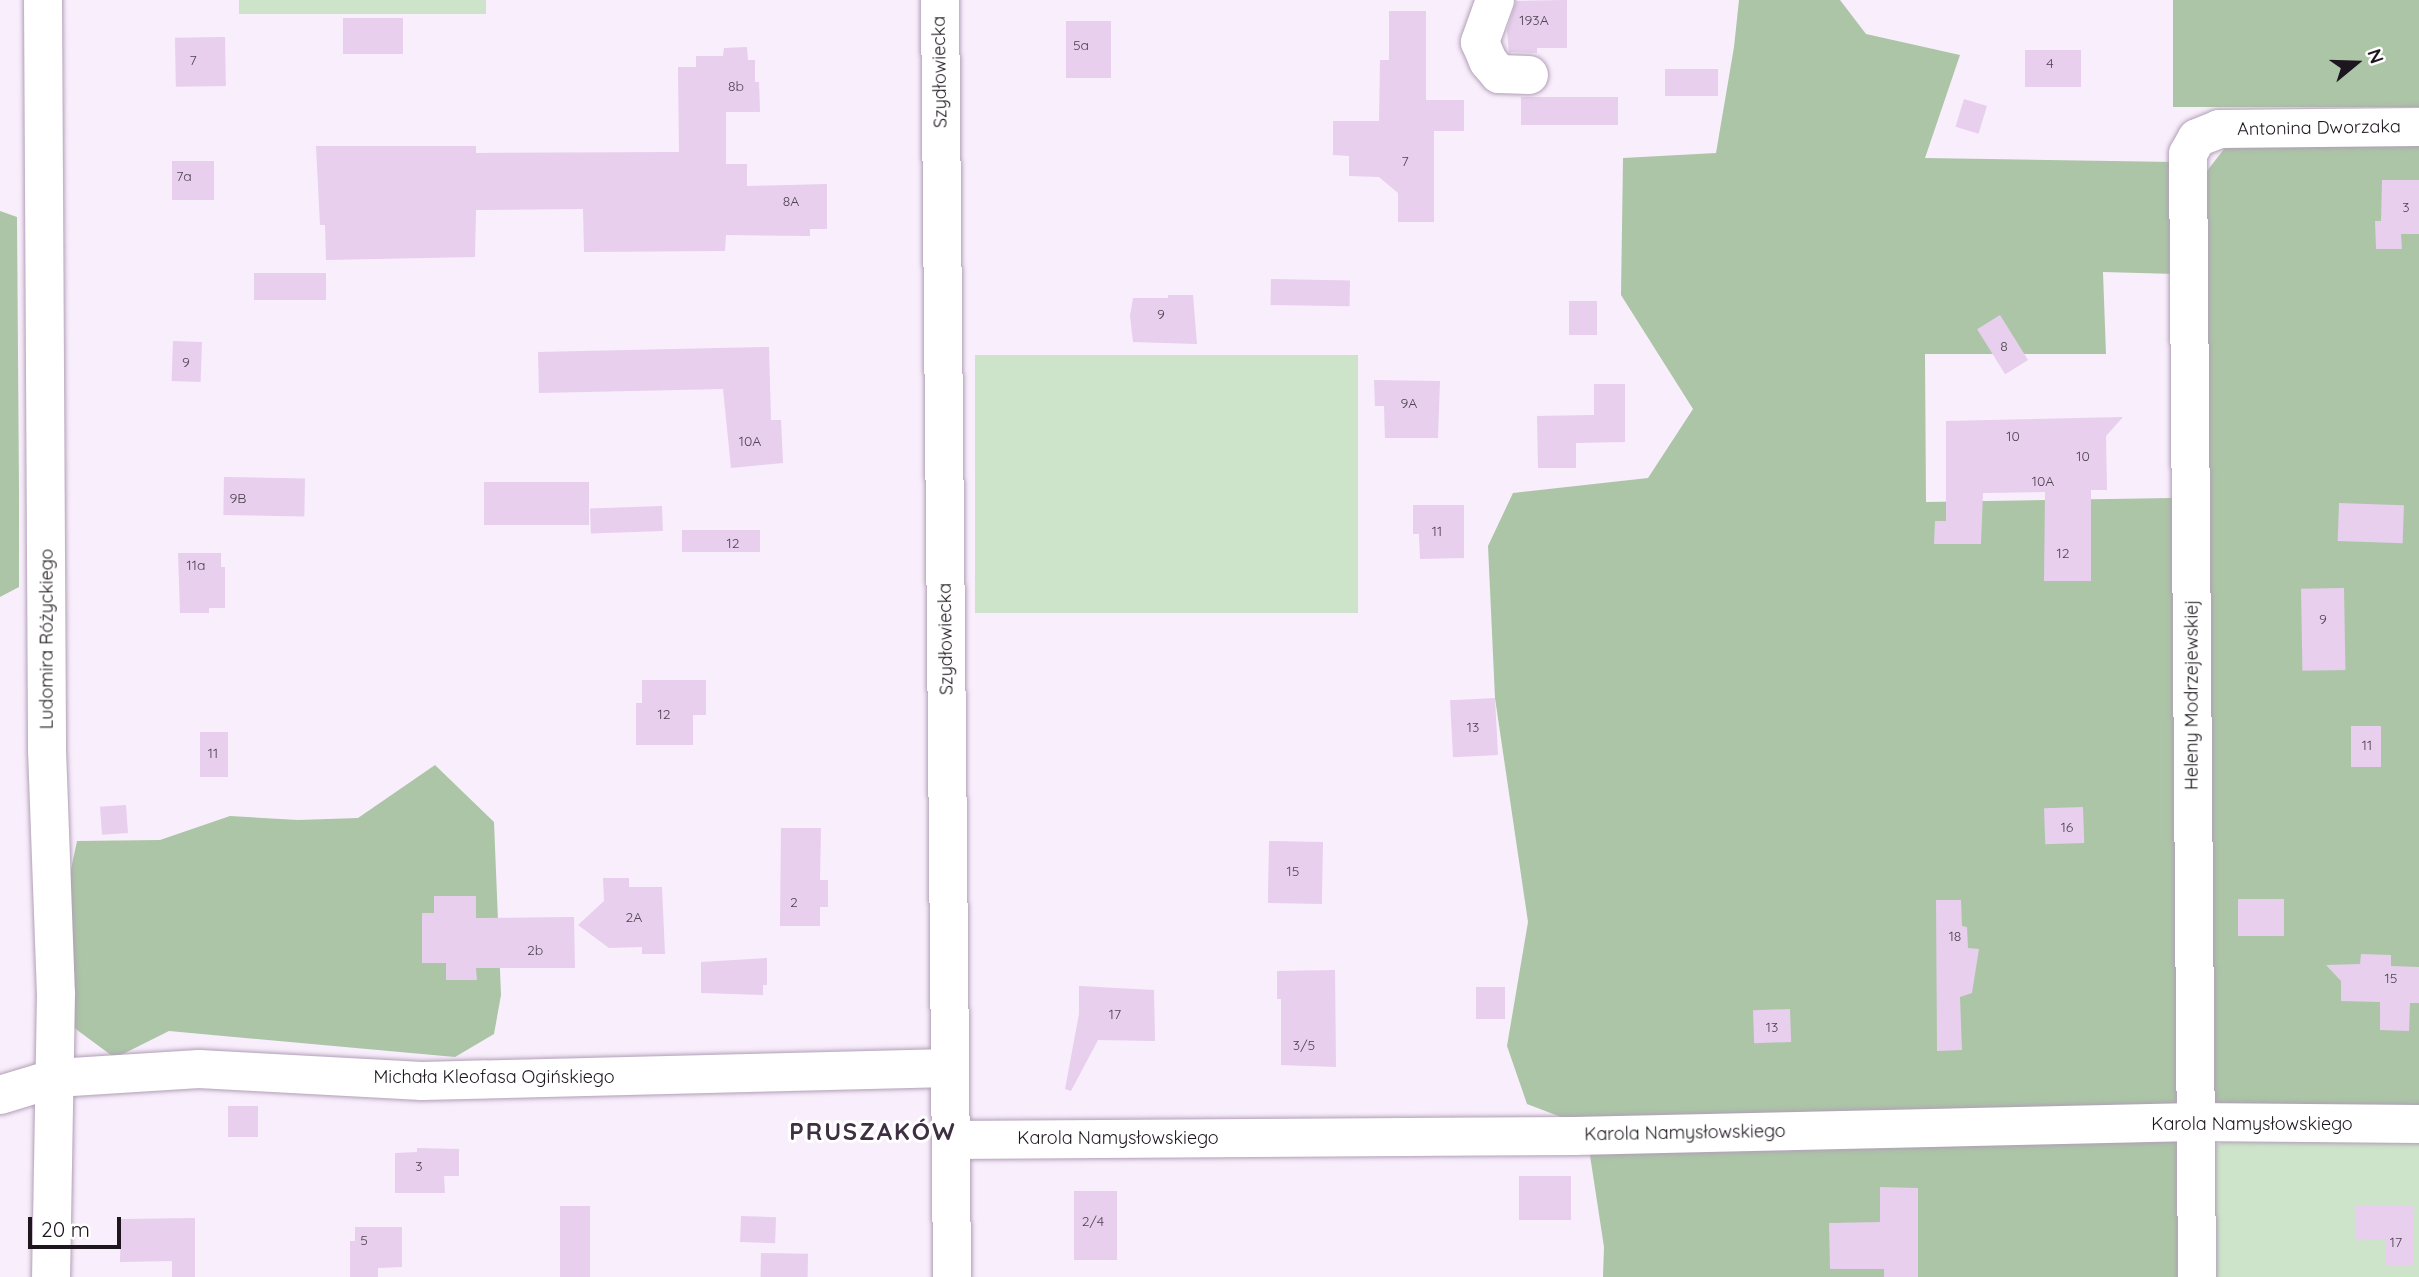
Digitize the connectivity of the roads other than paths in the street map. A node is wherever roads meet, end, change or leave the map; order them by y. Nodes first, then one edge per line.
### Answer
1 (43, 0) edge
2 (940, 0) edge
3 (1495, 0) edge
4 (1529, 75) dead end
5 (2419, 127) edge
6 (2219, 129) joint
7 (950, 1068) junction
8 (56, 1078) junction
9 (0, 1095) edge
10 (2195, 1122) junction
11 (2419, 1124) edge
12 (951, 1140) junction
13 (51, 1277) edge
14 (952, 1277) edge
15 (2197, 1277) edge

1 - 8 street, Ludomira Różyckiego
2 - 7 street, Szydłowiecka
3 - 4 street
5 - 6 street, Antonina Dworzaka
6 - 10 street, Heleny Modrzejewskiej
7 - 8 street, Michała Kleofasa Ogińskiego
7 - 12 street, Szydłowiecka
8 - 9 street, Michała Kleofasa Ogińskiego
8 - 13 street, Ludomira Różyckiego
10 - 11 street, Karola Namysłowskiego
10 - 12 street, Karola Namysłowskiego
10 - 15 street, Heleny Modrzejewskiej
12 - 14 street, Szydłowiecka

